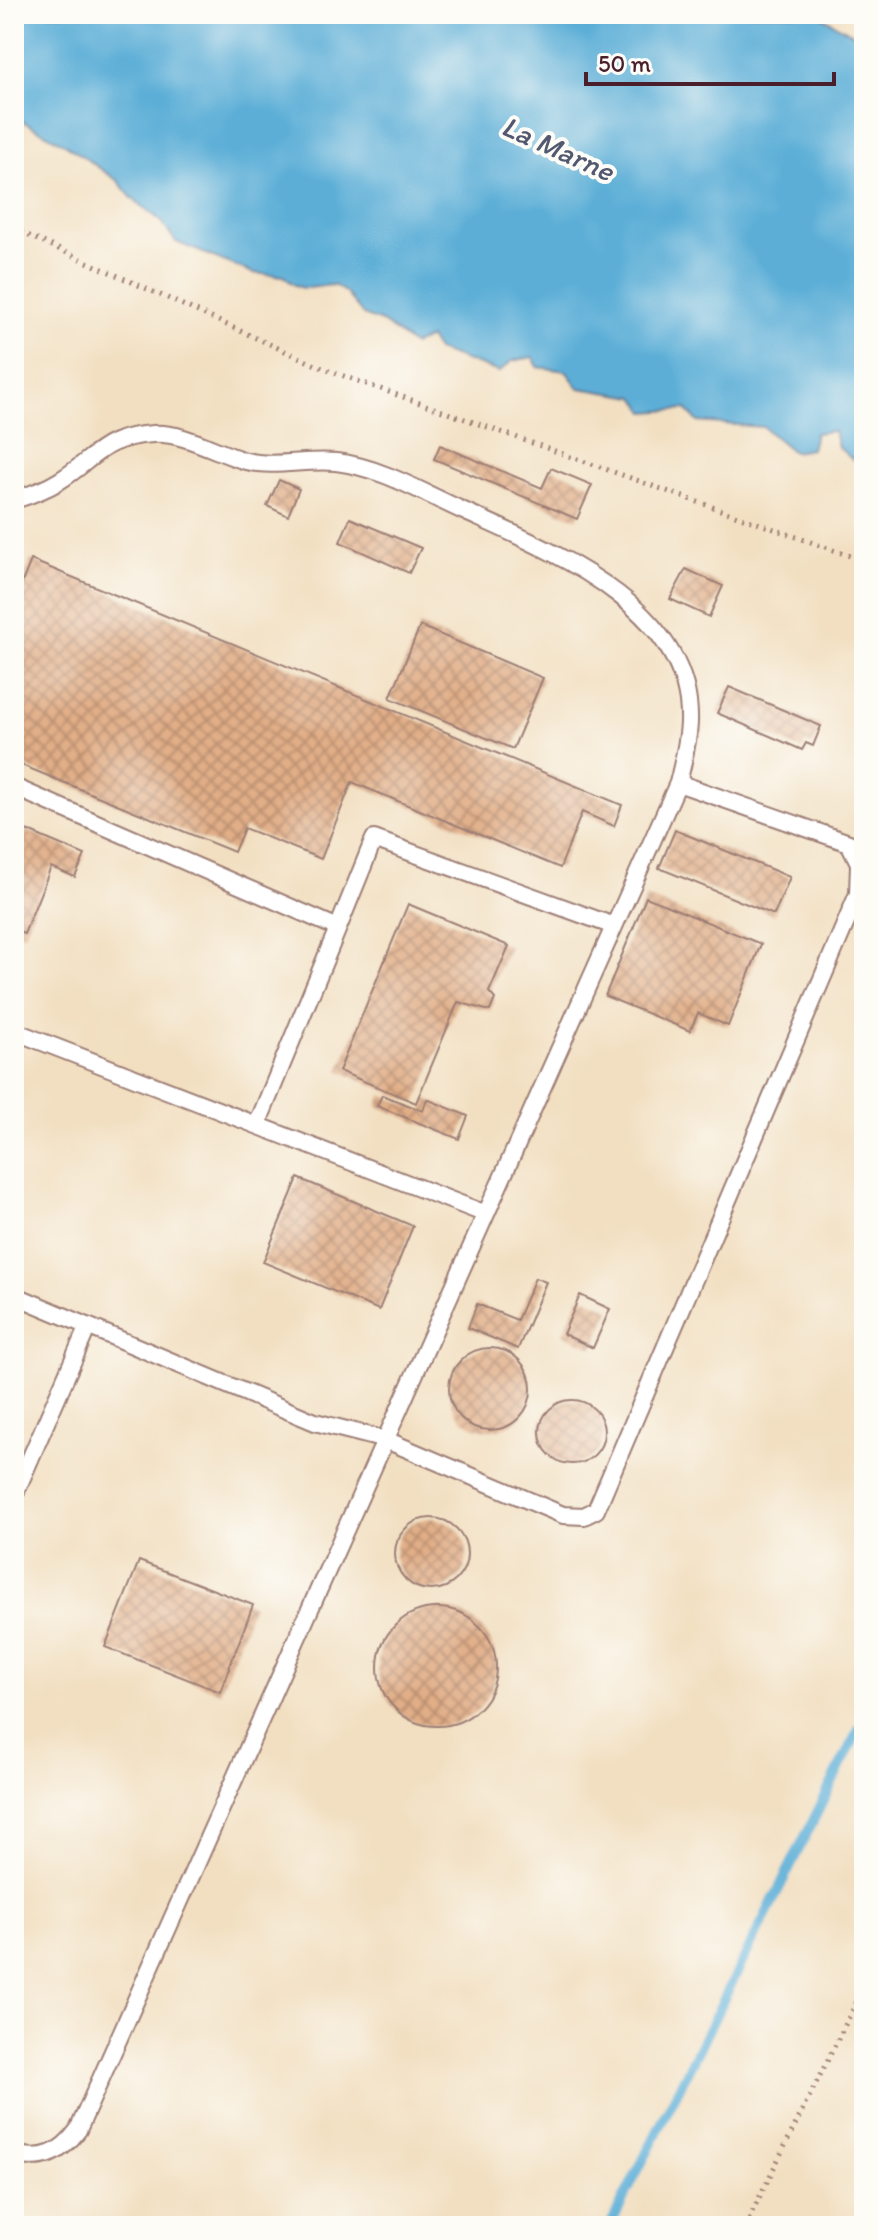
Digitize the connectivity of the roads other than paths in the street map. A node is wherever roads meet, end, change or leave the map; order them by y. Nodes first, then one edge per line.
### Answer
1 (14, 500) edge
2 (678, 783) junction
3 (14, 787) edge
4 (861, 862) edge
5 (614, 926) junction
6 (338, 928) junction
7 (14, 1031) edge
8 (257, 1125) junction
9 (486, 1214) junction
10 (14, 1295) edge
11 (88, 1326) junction
12 (386, 1440) junction
13 (14, 1496) edge
14 (14, 2154) edge

1 - 2 lane
2 - 4 lane
2 - 5 lane
3 - 6 lane
4 - 12 lane
5 - 6 lane
5 - 9 lane
6 - 8 lane
7 - 8 lane
8 - 9 lane
9 - 12 lane
10 - 11 lane
11 - 12 lane
11 - 13 lane
12 - 14 lane

